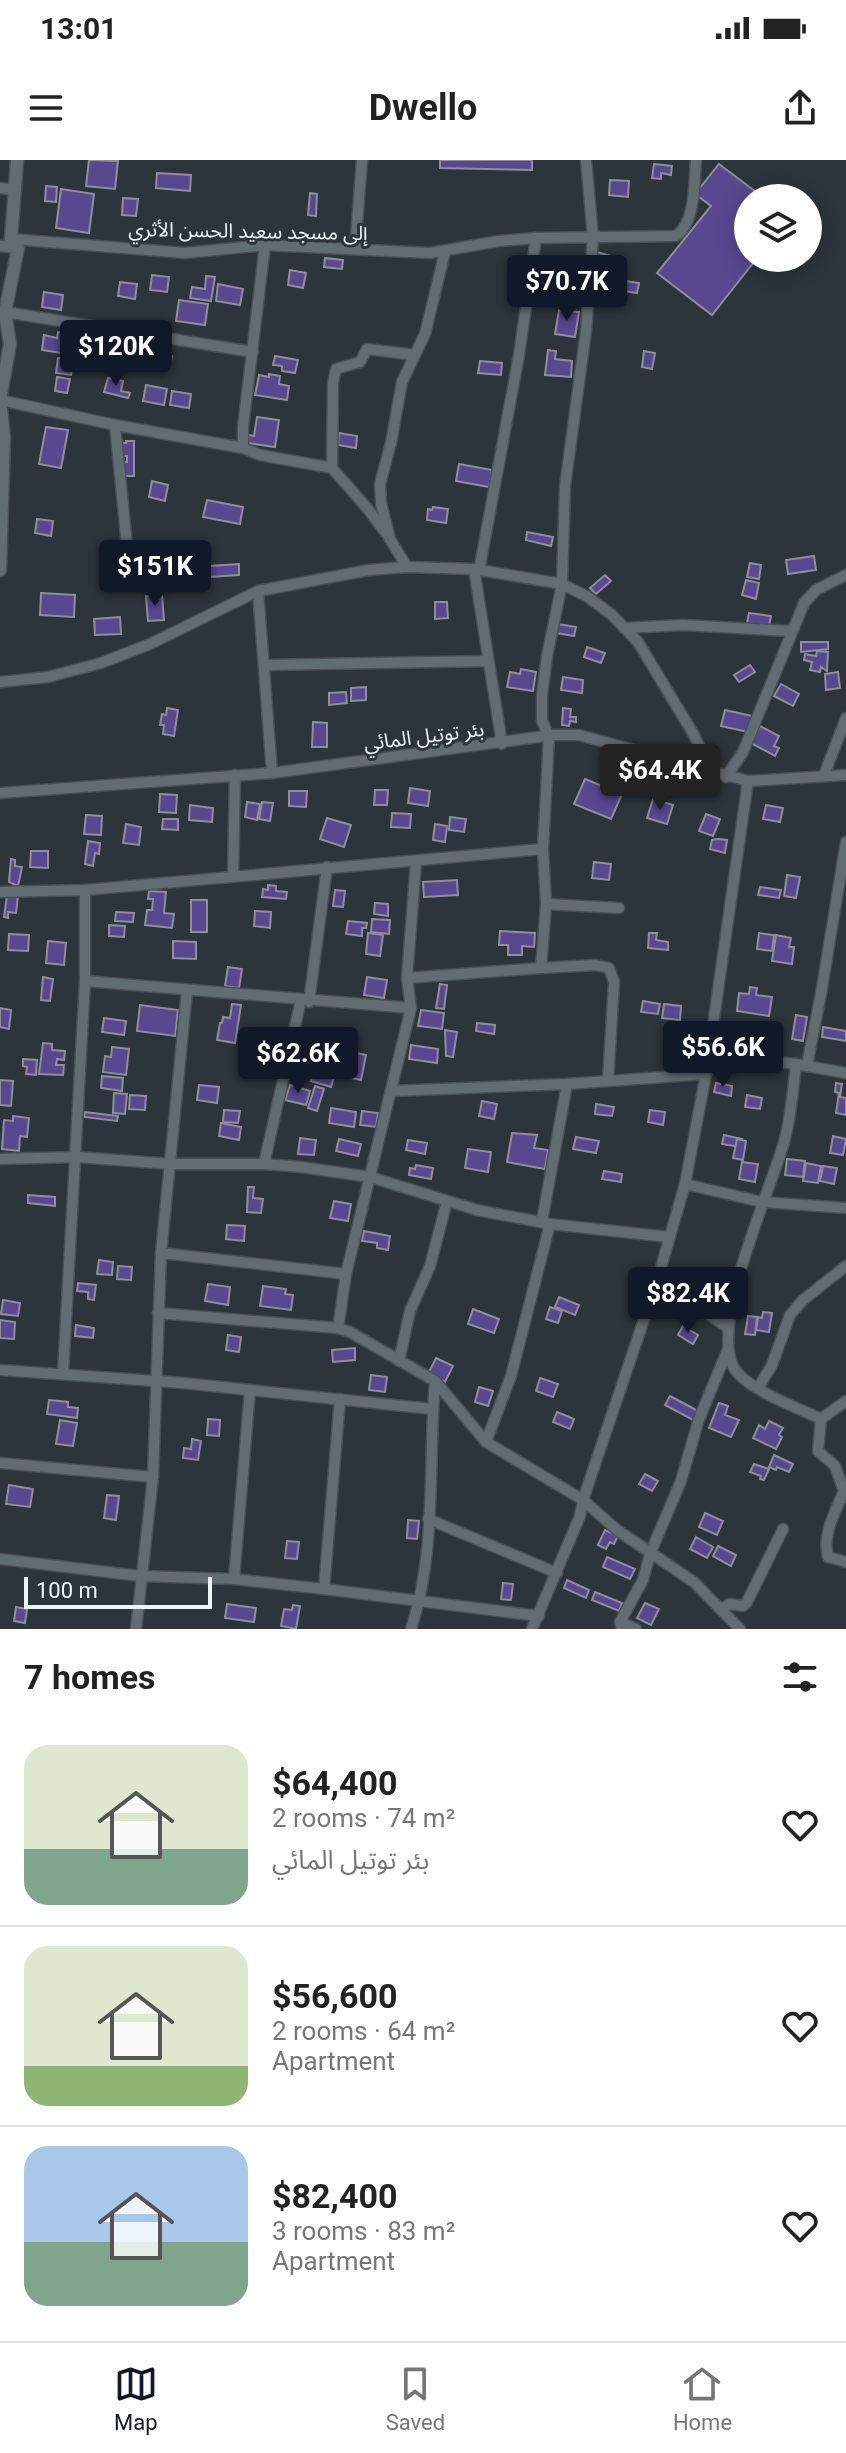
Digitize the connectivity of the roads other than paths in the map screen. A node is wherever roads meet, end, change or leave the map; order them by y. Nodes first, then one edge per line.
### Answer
1 (17, 160) edge
2 (362, 160) edge
3 (586, 160) edge
4 (696, 160) edge
5 (0, 188) edge
6 (16, 190) junction
7 (593, 237) junction
8 (536, 238) junction
9 (10, 245) edge
10 (265, 245) junction
11 (355, 249) junction
12 (445, 252) junction
13 (5, 312) junction
14 (5, 344) edge
15 (253, 352) junction
16 (415, 355) junction
17 (0, 400) edge
18 (115, 425) junction
19 (2, 437) edge
20 (243, 448) junction
21 (332, 468) junction
22 (390, 539) junction
23 (1, 541) edge
24 (407, 567) junction
25 (0, 570) edge
26 (476, 570) junction
27 (846, 575) edge
28 (130, 576) dead end
29 (562, 584) junction
30 (258, 591) junction
31 (624, 628) junction
32 (791, 631) junction
33 (488, 661) junction
34 (265, 665) junction
35 (0, 682) edge
36 (846, 718) edge
37 (549, 736) junction
38 (502, 744) junction
39 (711, 772) junction
40 (272, 773) junction
41 (235, 775) junction
42 (824, 775) junction
43 (846, 775) edge
44 (726, 777) junction
45 (748, 781) junction
46 (0, 793) edge
47 (846, 842) edge
48 (543, 849) junction
49 (416, 862) junction
50 (327, 867) junction
51 (233, 876) junction
52 (85, 890) junction
53 (0, 892) edge
54 (546, 904) junction
55 (619, 908) dead end
56 (541, 968) junction
57 (407, 978) junction
58 (85, 981) junction
59 (187, 991) junction
60 (305, 1001) junction
61 (411, 1008) junction
62 (709, 1053) junction
63 (802, 1065) junction
64 (846, 1073) edge
65 (706, 1074) junction
66 (608, 1081) junction
67 (567, 1084) junction
68 (391, 1091) junction
69 (76, 1157) junction
70 (0, 1159) edge
71 (171, 1164) junction
72 (264, 1164) junction
73 (370, 1177) junction
74 (685, 1184) junction
75 (447, 1201) junction
76 (762, 1202) junction
77 (846, 1208) edge
78 (546, 1223) junction
79 (669, 1237) junction
80 (161, 1253) junction
81 (846, 1266) edge
82 (346, 1274) junction
83 (658, 1278) junction
84 (158, 1313) junction
85 (338, 1328) junction
86 (728, 1328) junction
87 (728, 1349) junction
88 (399, 1361) junction
89 (0, 1370) edge
90 (63, 1373) junction
91 (435, 1381) junction
92 (156, 1382) junction
93 (758, 1388) junction
94 (250, 1390) junction
95 (340, 1399) junction
96 (846, 1401) edge
97 (432, 1409) junction
98 (821, 1419) junction
99 (486, 1442) junction
100 (0, 1463) edge
101 (153, 1477) junction
102 (583, 1500) junction
103 (428, 1519) junction
104 (783, 1529) dead end
105 (650, 1554) junction
106 (0, 1559) edge
107 (846, 1562) edge
108 (557, 1573) junction
109 (140, 1576) junction
110 (234, 1579) junction
111 (324, 1589) junction
112 (421, 1601) junction
113 (722, 1609) junction
114 (539, 1616) junction
115 (621, 1625) edge
116 (136, 1629) edge
117 (411, 1629) edge
118 (532, 1629) edge
119 (636, 1629) edge
120 (740, 1629) edge

1 - 6 street
2 - 11 street
3 - 7 street
4 - 7 street, إلى مسجد سعيد الحسن الأثري
5 - 6 street
6 - 9 street
7 - 8 street, إلى مسجد سعيد الحسن الأثري
7 - 29 street
8 - 12 street, إلى مسجد سعيد الحسن الأثري
8 - 26 street
9 - 10 street, إلى مسجد سعيد الحسن الأثري
9 - 13 street
10 - 11 street, إلى مسجد سعيد الحسن الأثري
10 - 15 street
11 - 12 street, إلى مسجد سعيد الحسن الأثري
12 - 16 street
13 - 14 street
13 - 15 street
14 - 17 street
15 - 20 street
16 - 21 street
16 - 22 street
17 - 18 street
17 - 19 street
18 - 20 street
18 - 28 street
19 - 23 street
20 - 21 street
21 - 22 street
22 - 24 street
23 - 25 street
24 - 26 street
24 - 30 street
26 - 29 street
26 - 33 street
27 - 32 street
29 - 31 street
29 - 37 street
30 - 34 street
30 - 35 street
31 - 32 street
31 - 39 street
32 - 44 street
33 - 34 street
33 - 38 street
34 - 40 street
36 - 42 street
37 - 38 street, بئر توتيل المائي
37 - 39 street, بئر توتيل المائي
37 - 48 street
38 - 40 street, بئر توتيل المائي
39 - 44 street, بئر توتيل المائي
40 - 41 street, بئر توتيل المائي
41 - 46 street, بئر توتيل المائي
41 - 51 street
42 - 43 street, بئر توتيل المائي
42 - 45 street, بئر توتيل المائي
44 - 45 street, بئر توتيل المائي
45 - 62 street
47 - 63 street
48 - 49 street
48 - 54 street
49 - 50 street
49 - 57 street
50 - 51 street
50 - 60 street
51 - 52 street
52 - 53 street
52 - 58 street
54 - 55 street
54 - 56 street
56 - 57 street
56 - 66 street
57 - 61 street
58 - 59 street
58 - 69 street
59 - 60 street
59 - 71 street
60 - 61 street
60 - 72 street
61 - 68 street
62 - 63 street
62 - 65 street
63 - 64 street
63 - 76 street
65 - 66 street
65 - 74 street
66 - 67 street
67 - 68 street
67 - 78 street
68 - 73 street
69 - 70 street
69 - 71 street
69 - 90 street
71 - 72 street
71 - 80 street
72 - 73 street
73 - 75 street
73 - 82 street
74 - 76 street
74 - 79 street
75 - 78 street
75 - 88 street
76 - 77 street
76 - 86 street
78 - 79 street
78 - 99 street
79 - 83 street
80 - 82 street
80 - 84 street
81 - 93 street
82 - 85 street
83 - 86 street
83 - 102 street
84 - 85 street
84 - 92 street
85 - 88 street
86 - 87 street
87 - 93 street
87 - 105 street
88 - 91 street
89 - 90 street
90 - 92 street
91 - 97 street
91 - 99 street
92 - 94 street
92 - 101 street
93 - 98 street
94 - 95 street
94 - 110 street
95 - 97 street
95 - 111 street
96 - 98 street
97 - 103 street
98 - 107 street
99 - 102 street
100 - 101 street
101 - 109 street
102 - 105 street
102 - 108 street
103 - 108 street
103 - 112 street
104 - 113 street
105 - 113 street
105 - 115 street
106 - 109 street
108 - 114 street
109 - 110 street
109 - 116 street
110 - 111 street
111 - 112 street
112 - 114 street
112 - 117 street
113 - 120 street
114 - 118 street
115 - 119 street

